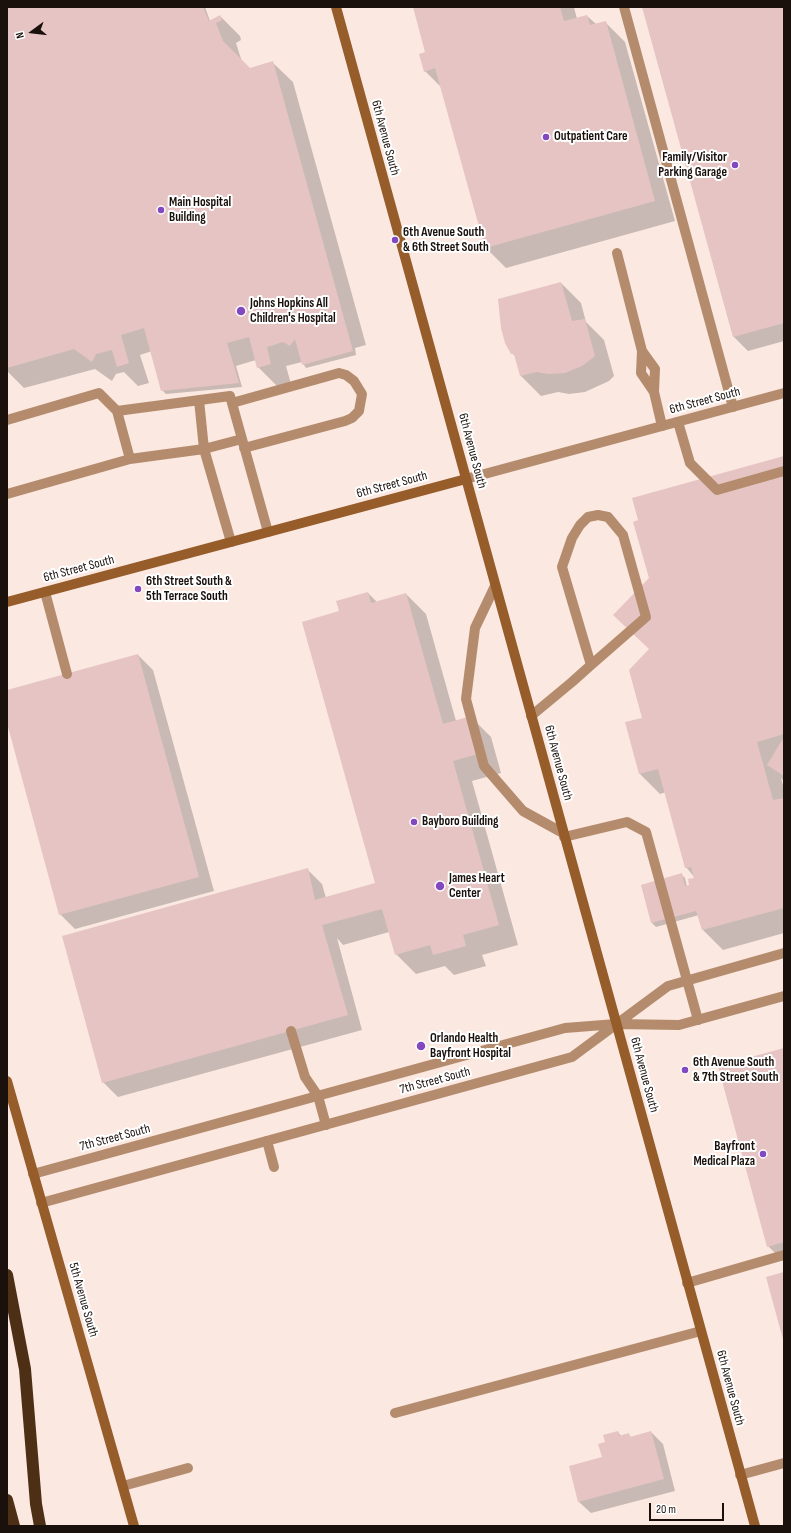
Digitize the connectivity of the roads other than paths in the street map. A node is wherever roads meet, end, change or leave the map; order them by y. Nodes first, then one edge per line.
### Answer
1 (336, 7) edge
2 (624, 7) edge
3 (617, 253) dead end
4 (784, 393) edge
5 (199, 400) junction
6 (232, 403) junction
7 (733, 407) junction
8 (117, 411) junction
9 (7, 420) edge
10 (678, 422) junction
11 (662, 426) junction
12 (243, 444) junction
13 (204, 449) junction
14 (130, 459) junction
15 (784, 471) edge
16 (466, 479) junction
17 (7, 494) edge
18 (268, 532) junction
19 (231, 542) junction
20 (496, 586) junction
21 (45, 592) junction
22 (7, 602) edge
23 (591, 665) junction
24 (67, 674) dead end
25 (531, 716) junction
26 (564, 835) junction
27 (784, 953) edge
28 (687, 980) junction
29 (784, 996) edge
30 (698, 1020) junction
31 (616, 1024) junction
32 (291, 1031) dead end
33 (7, 1081) edge
34 (318, 1096) junction
35 (326, 1124) junction
36 (267, 1141) junction
37 (274, 1167) dead end
38 (33, 1174) junction
39 (41, 1203) junction
40 (784, 1255) edge
41 (7, 1275) edge
42 (688, 1284) junction
43 (701, 1331) junction
44 (395, 1413) dead end
45 (784, 1463) edge
46 (188, 1468) dead end
47 (740, 1475) junction
48 (123, 1486) junction
49 (7, 1500) edge
50 (14, 1526) edge
51 (40, 1526) edge
52 (134, 1526) edge
53 (755, 1526) edge

1 - 16 street, 6th Avenue South
2 - 7 street
3 - 11 street
4 - 7 street, 6th Street South
5 - 6 street
5 - 8 street
5 - 13 street
6 - 12 street
6 - 12 street
7 - 10 street, 6th Street South
8 - 9 street
8 - 14 street
10 - 11 street, 6th Street South
10 - 15 street
11 - 16 street, 6th Street South
12 - 13 street
12 - 18 street
13 - 14 street
13 - 19 street
14 - 17 street
16 - 18 street, 6th Street South
16 - 20 street, 6th Avenue South
18 - 19 street, 6th Street South
19 - 21 street, 6th Street South
20 - 25 street, 6th Avenue South
20 - 26 street
21 - 22 street, 6th Street South
21 - 24 street
23 - 23 street
23 - 25 street
25 - 26 street, 6th Avenue South
26 - 28 street
26 - 31 street, 6th Avenue South
27 - 28 street
28 - 30 street
28 - 31 street
29 - 30 street
30 - 31 street
31 - 34 street, 7th Street South
31 - 35 street, 7th Street South
31 - 42 street, 6th Avenue South
32 - 34 street
33 - 38 street, 5th Avenue South
34 - 35 street
34 - 38 street, 7th Street South
35 - 36 street, 7th Street South
36 - 37 street
36 - 39 street, 7th Street South
38 - 39 street, 5th Avenue South
39 - 48 street, 5th Avenue South
40 - 42 street
41 - 51 highway
42 - 43 street, 6th Avenue South
43 - 44 street
43 - 47 street, 6th Avenue South
45 - 47 street
46 - 48 street
47 - 53 street, 6th Avenue South
48 - 52 street, 5th Avenue South
49 - 50 highway

